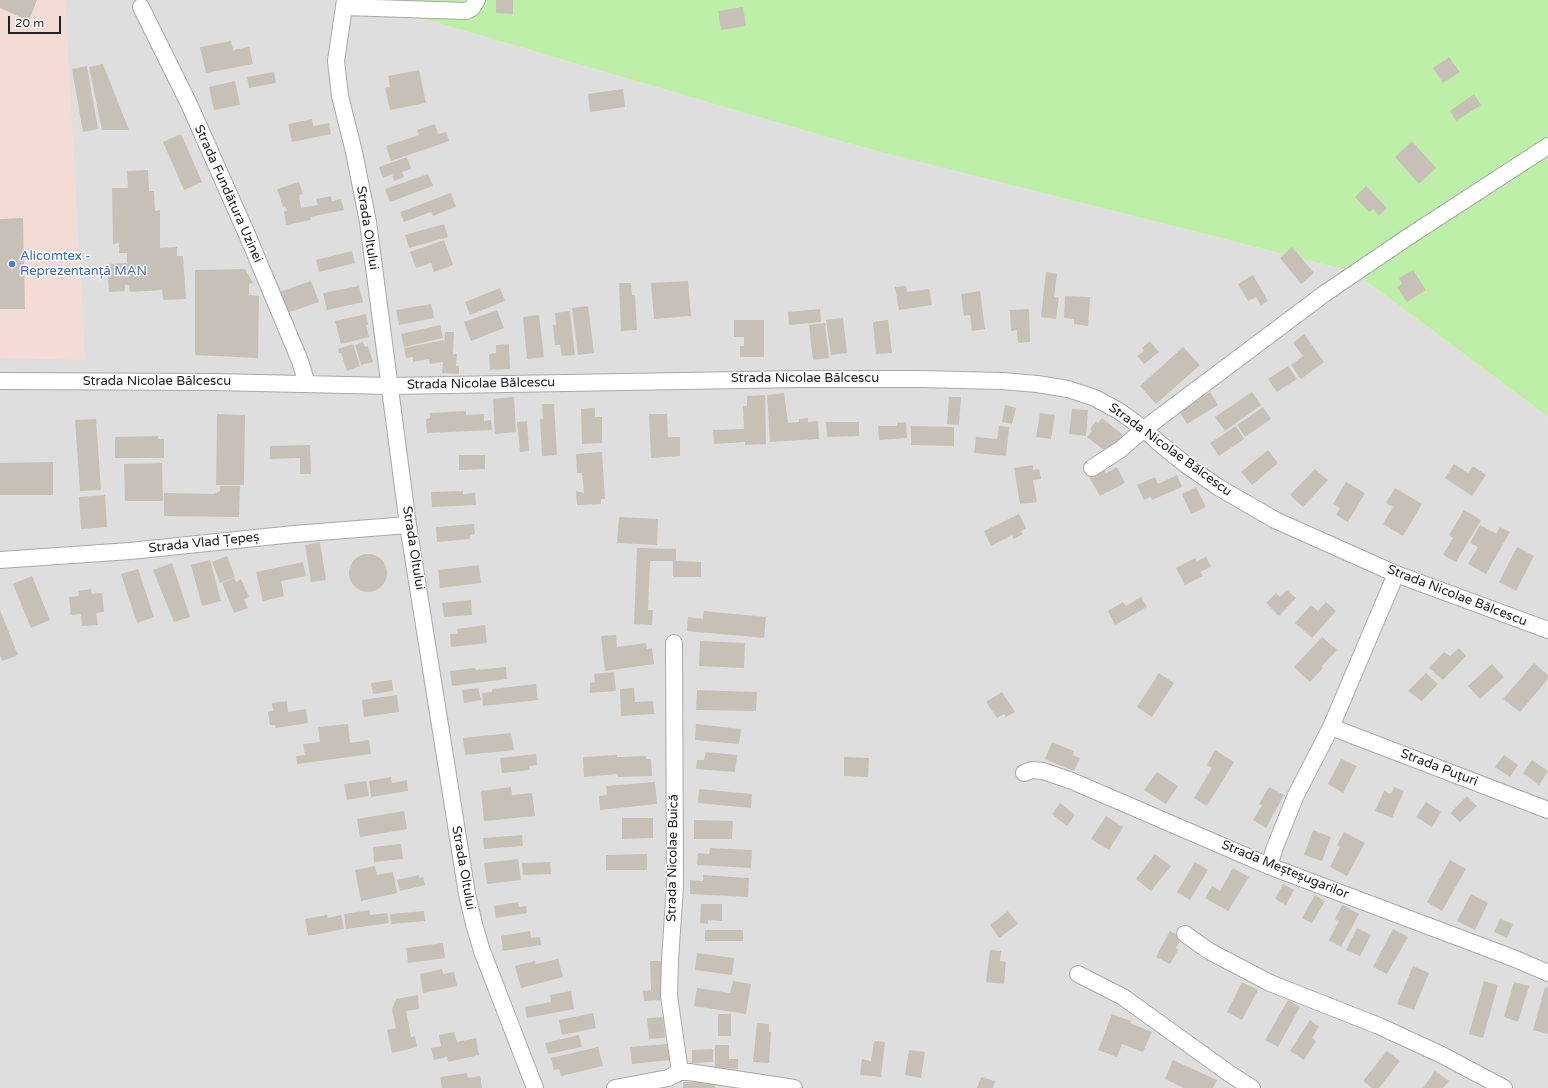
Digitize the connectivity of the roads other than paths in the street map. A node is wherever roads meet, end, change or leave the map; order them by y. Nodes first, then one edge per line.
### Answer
1 (477, 0) edge
2 (345, 4) edge
3 (141, 7) dead end
4 (1548, 146) edge
5 (0, 381) edge
6 (307, 384) junction
7 (390, 386) junction
8 (1144, 429) junction
9 (1092, 468) dead end
10 (408, 525) junction
11 (0, 560) edge
12 (1396, 574) junction
13 (1548, 630) edge
14 (674, 643) dead end
15 (1331, 727) junction
16 (1024, 773) dead end
17 (1548, 810) edge
18 (1269, 866) junction
19 (1185, 934) dead end
20 (1548, 972) edge
21 (1078, 974) dead end
22 (680, 1072) junction
23 (534, 1088) edge
24 (615, 1088) edge
25 (794, 1088) edge
26 (1252, 1088) edge
27 (1504, 1088) edge

1 - 2 street
2 - 7 street, Strada Oltului
3 - 6 street, Strada Fundătura Uzinei
4 - 8 street
5 - 6 street, Strada Nicolae Bălcescu
6 - 7 street, Strada Nicolae Bălcescu
7 - 8 street, Strada Nicolae Bălcescu
7 - 10 street, Strada Oltului
8 - 9 street
8 - 12 street, Strada Nicolae Bălcescu
10 - 11 street, Strada Vlad Țepeș
10 - 23 street, Strada Oltului
12 - 13 street, Strada Nicolae Bălcescu
12 - 15 street
14 - 22 street, Strada Nicolae Buică
15 - 17 street, Strada Puțuri
15 - 18 street
16 - 18 street, Strada Meșteșugarilor
18 - 20 street, Strada Meșteșugarilor
19 - 27 street
21 - 26 street
22 - 24 street
22 - 25 street

